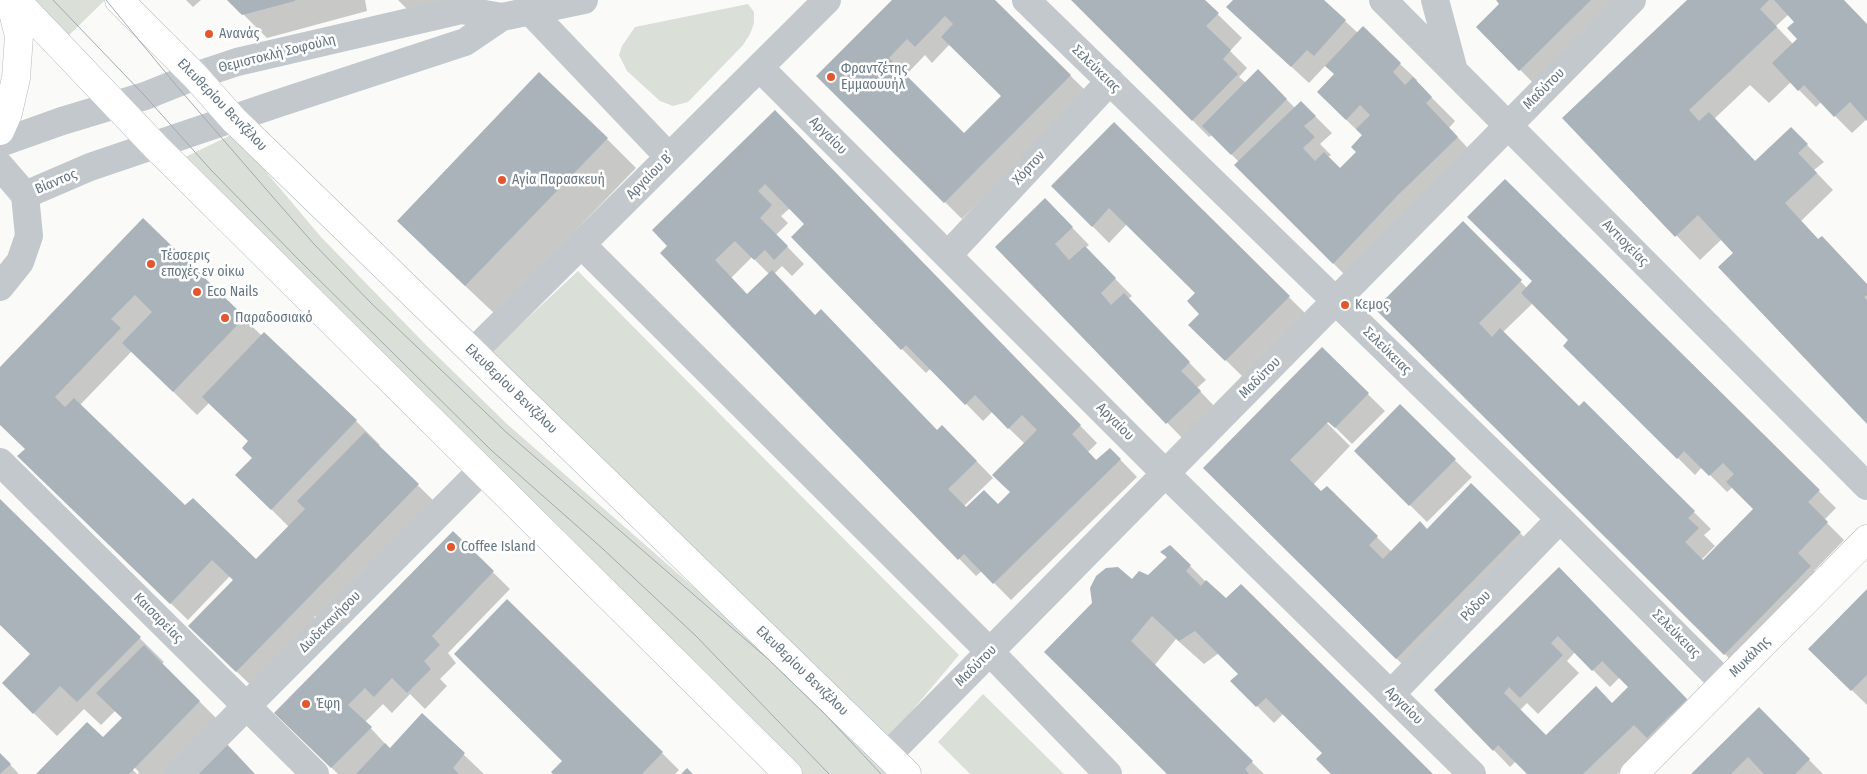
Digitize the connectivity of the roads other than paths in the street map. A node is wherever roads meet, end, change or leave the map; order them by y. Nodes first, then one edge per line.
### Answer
1 (10, 0) edge
2 (16, 0) edge
3 (119, 0) edge
4 (584, 0) edge
5 (827, 0) edge
6 (1026, 0) edge
7 (1383, 0) edge
8 (1435, 0) edge
9 (1632, 0) edge
10 (529, 5) edge
11 (502, 17) junction
12 (760, 68) junction
13 (1454, 72) junction
14 (194, 76) junction
15 (1110, 82) junction
16 (116, 106) junction
17 (234, 120) junction
18 (1508, 126) junction
19 (0, 131) edge
20 (0, 143) edge
21 (155, 146) junction
22 (669, 157) junction
23 (0, 166) edge
24 (24, 195) junction
25 (581, 244) junction
26 (948, 255) junction
27 (0, 288) edge
28 (1336, 301) junction
29 (473, 352) junction
30 (0, 462) edge
31 (482, 470) junction
32 (1166, 474) junction
33 (1867, 486) edge
34 (1560, 518) junction
35 (1867, 539) edge
36 (990, 652) junction
37 (1724, 683) junction
38 (1391, 694) junction
39 (247, 706) junction
40 (888, 755) junction
41 (179, 774) edge
42 (315, 774) edge
43 (788, 774) edge
44 (907, 774) edge
45 (1108, 774) edge
46 (1472, 774) edge
47 (1634, 774) edge

1 - 19 main road
2 - 16 main road
3 - 14 main road, Ελευθερίου Βενιζέλου
4 - 10 street, Θεμιστοκλή Σοφούλη
5 - 12 street, Αργαίου Β᾽
6 - 15 street, Σελεύκειας
7 - 13 street, Αντιοχείας
8 - 13 street
9 - 18 street, Μαδύτου
10 - 11 street, Θεμιστοκλή Σοφούλη
10 - 22 street
11 - 14 street, Θεμιστοκλή Σοφούλη
11 - 17 street, Θεμιστοκλή Σοφούλη
12 - 22 street, Αργαίου Β᾽
12 - 26 street, Αργαίου
13 - 18 street, Αντιοχείας
14 - 16 street, Θεμιστοκλή Σοφούλη
14 - 17 main road, Ελευθερίου Βενιζέλου
15 - 26 street, Χόρτον
15 - 28 street, Σελεύκειας
16 - 20 street, Θεμιστοκλή Σοφούλη
16 - 21 main road
17 - 21 street, Θεμιστοκλή Σοφούλη
17 - 29 main road, Ελευθερίου Βενιζέλου
18 - 28 street, Μαδύτου
18 - 33 street, Αντιοχείας
21 - 24 street, Βίαντος
21 - 31 main road
22 - 25 street, Αργαίου Β᾽
23 - 24 street
24 - 27 street, Βίαντος
25 - 29 street, Αργαίου Β᾽
25 - 36 street
26 - 32 street, Αργαίου
28 - 32 street, Μαδύτου
28 - 34 street, Σελεύκειας
29 - 40 main road, Ελευθερίου Βενιζέλου
30 - 39 street, Καισαρείας
31 - 39 street, Δωδεκανήσου
31 - 43 main road
32 - 36 street, Μαδύτου
32 - 38 street, Αργαίου
34 - 37 street, Σελεύκειας
34 - 38 street, Ρόδου
35 - 37 main road, Μυκάλης
36 - 40 street, Μαδύτου
36 - 45 street
37 - 47 main road, Μυκάλης
38 - 46 street, Αργαίου
39 - 41 street, Δωδεκανήσου
39 - 42 street, Καισαρείας
40 - 44 main road, Ελευθερίου Βενιζέλου

